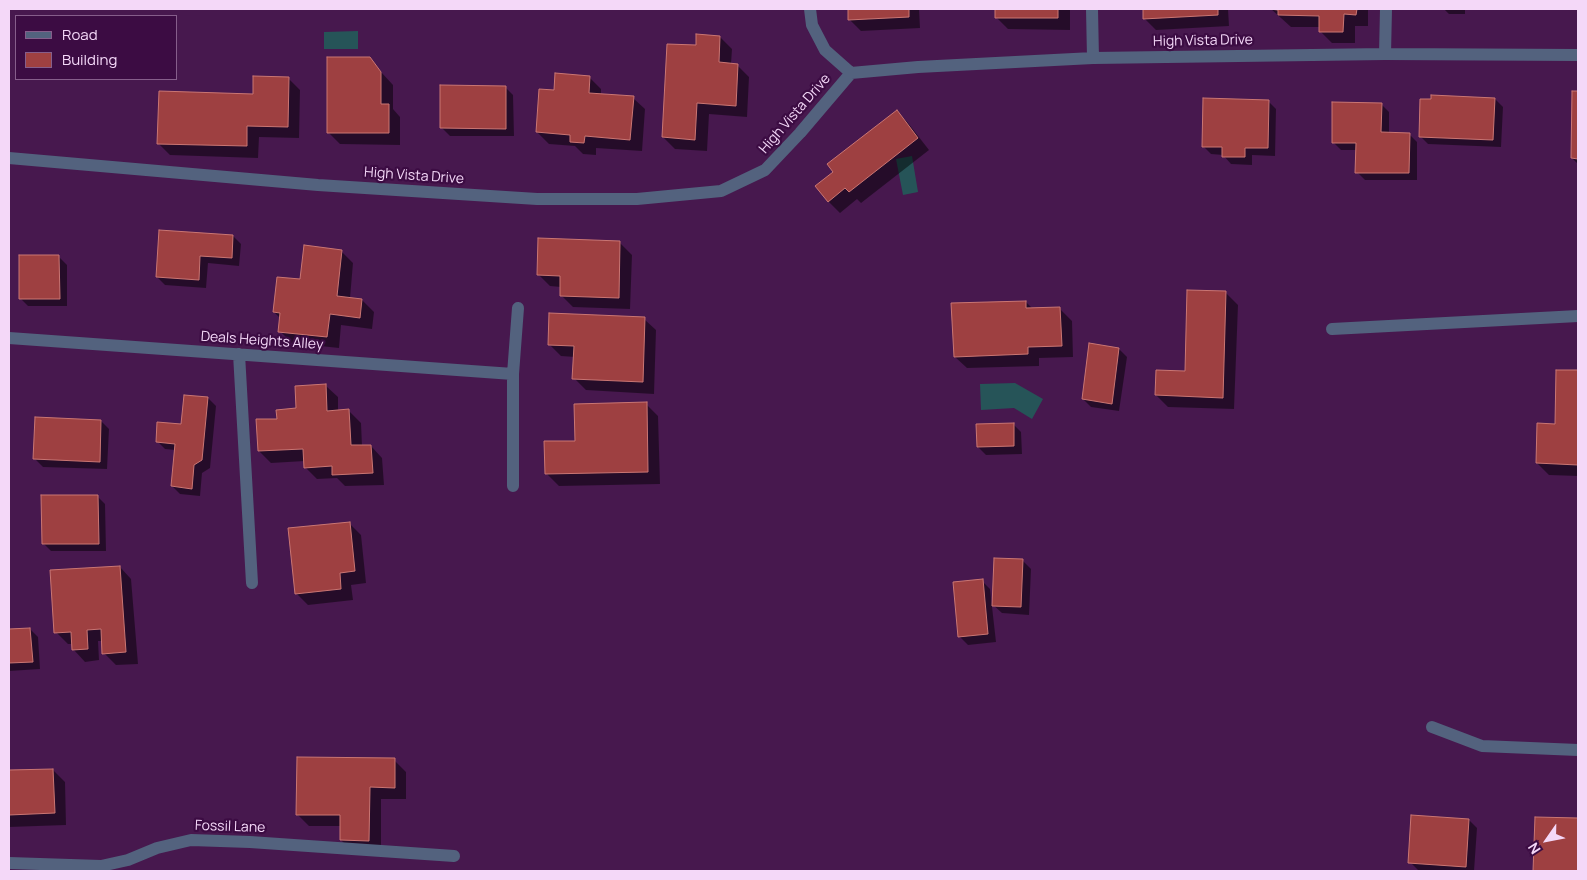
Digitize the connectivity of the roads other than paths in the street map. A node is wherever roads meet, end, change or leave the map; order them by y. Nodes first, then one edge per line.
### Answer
1 (810, 9) edge
2 (1092, 9) edge
3 (1386, 9) edge
4 (1385, 54) junction
5 (1578, 56) edge
6 (1093, 58) junction
7 (851, 73) junction
8 (9, 158) edge
9 (518, 308) dead end
10 (1578, 316) edge
11 (1332, 329) dead end
12 (9, 338) edge
13 (239, 354) junction
14 (513, 374) junction
15 (513, 486) dead end
16 (252, 583) dead end
17 (1432, 727) dead end
18 (1578, 750) edge
19 (454, 856) dead end
20 (9, 863) edge

1 - 7 street
2 - 6 street
3 - 4 street
4 - 5 street, High Vista Drive
4 - 6 street, High Vista Drive
6 - 7 street, High Vista Drive
7 - 8 street, High Vista Drive
9 - 14 street
10 - 11 street
12 - 13 street, Deals Heights Alley
13 - 14 street, Deals Heights Alley
13 - 16 street
14 - 15 street
17 - 18 street
19 - 20 street, Fossil Lane

